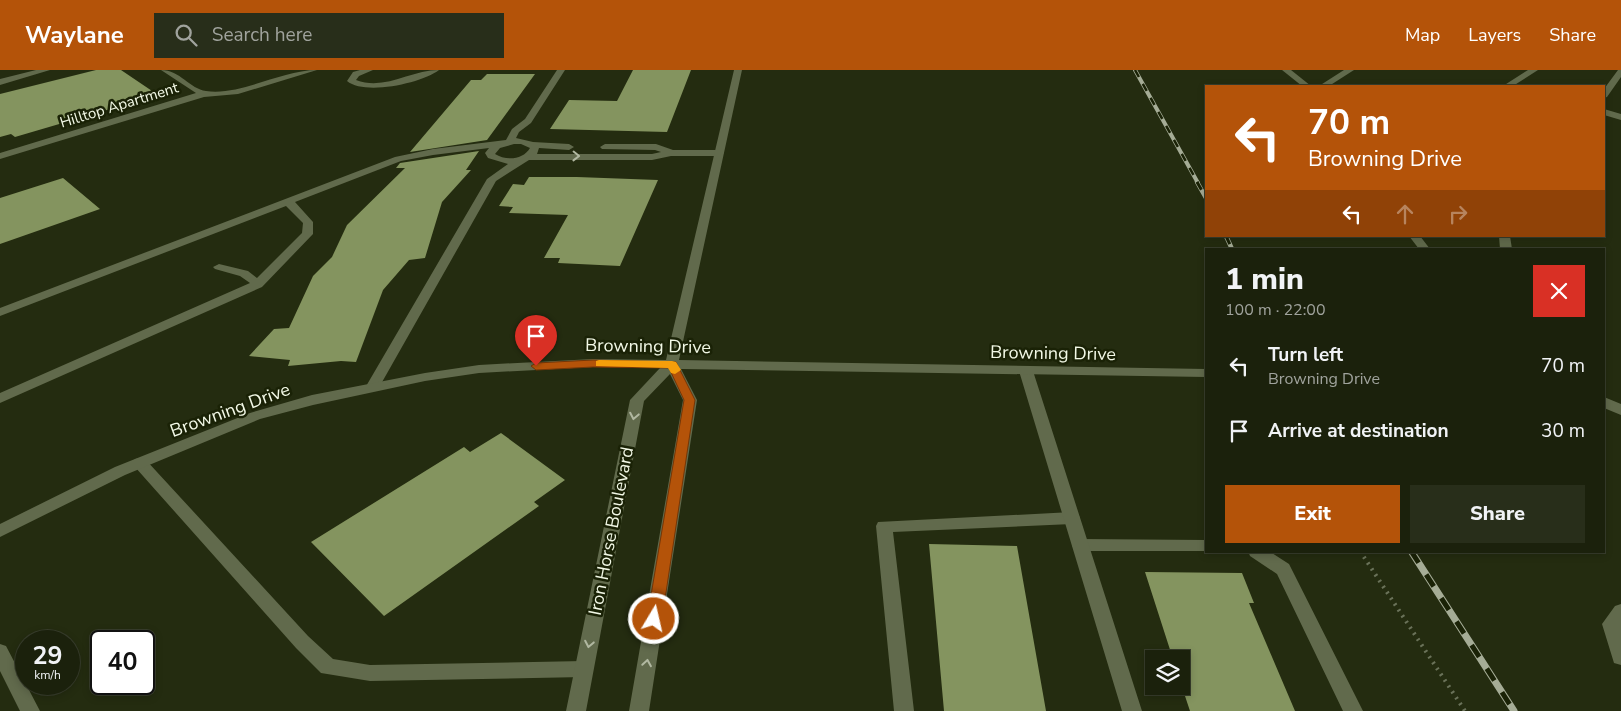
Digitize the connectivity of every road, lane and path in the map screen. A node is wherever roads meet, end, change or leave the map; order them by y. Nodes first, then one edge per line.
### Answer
1 (46, 70) edge
2 (165, 70) edge
3 (313, 70) edge
4 (370, 70) edge
5 (435, 70) edge
6 (561, 70) edge
7 (738, 70) edge
8 (1286, 70) edge
9 (1350, 70) edge
10 (1534, 70) edge
11 (1621, 72) edge
12 (0, 82) edge
13 (1306, 85) edge
14 (1325, 85) edge
15 (1509, 85) edge
16 (1605, 93) edge
17 (203, 94) junction
18 (1605, 112) edge
19 (1621, 117) edge
20 (531, 135) junction
21 (506, 143) junction
22 (455, 150) junction
23 (671, 153) junction
24 (719, 153) junction
25 (0, 156) edge
26 (492, 157) junction
27 (525, 158) junction
28 (492, 179) junction
29 (288, 201) junction
30 (1415, 237) edge
31 (1424, 248) edge
32 (219, 266) dead end
33 (258, 284) junction
34 (0, 312) edge
35 (672, 364) junction
36 (1026, 371) junction
37 (1205, 373) edge
38 (372, 388) junction
39 (0, 398) edge
40 (1605, 402) edge
41 (1621, 410) edge
42 (140, 463) junction
43 (1072, 518) junction
44 (0, 531) edge
45 (1080, 545) junction
46 (1205, 546) edge
47 (1259, 553) edge
48 (1361, 553) edge
49 (1621, 611) edge
50 (0, 652) edge
51 (1621, 657) edge
52 (584, 669) junction
53 (30, 711) edge
54 (576, 711) edge
55 (639, 711) edge
56 (904, 711) edge
57 (1132, 711) edge
58 (1353, 711) edge
59 (1465, 711) edge

1 - 12 street
2 - 17 street, Hilltop Apartment
3 - 17 street
4 - 5 street
6 - 20 street
7 - 24 street
8 - 13 street
9 - 14 street
10 - 15 street
11 - 16 street
17 - 25 street, Hilltop Apartment
18 - 19 street
20 - 21 street
20 - 21 street
20 - 23 street
20 - 27 street
21 - 22 street
21 - 26 street
22 - 26 street
22 - 29 street
23 - 24 street
27 -> 23 street
24 - 35 street
26 - 27 street
26 - 28 street
27 - 28 street
28 - 38 street
29 - 33 street
29 - 34 street
30 - 31 street
32 - 33 street
33 - 39 street
35 - 36 street, Browning Drive
35 - 38 street, Browning Drive
35 -> 52 street, Iron Horse Boulevard
55 -> 35 street
36 - 37 street, Browning Drive
36 - 43 street
38 - 42 street, Browning Drive
40 - 41 street
42 - 44 street, Browning Drive
42 - 52 street
43 - 45 street
43 - 56 street
45 - 46 street
45 - 57 street
47 - 58 street
48 - 59 path
49 - 51 street
50 - 53 street
52 - 54 street, Iron Horse Boulevard

